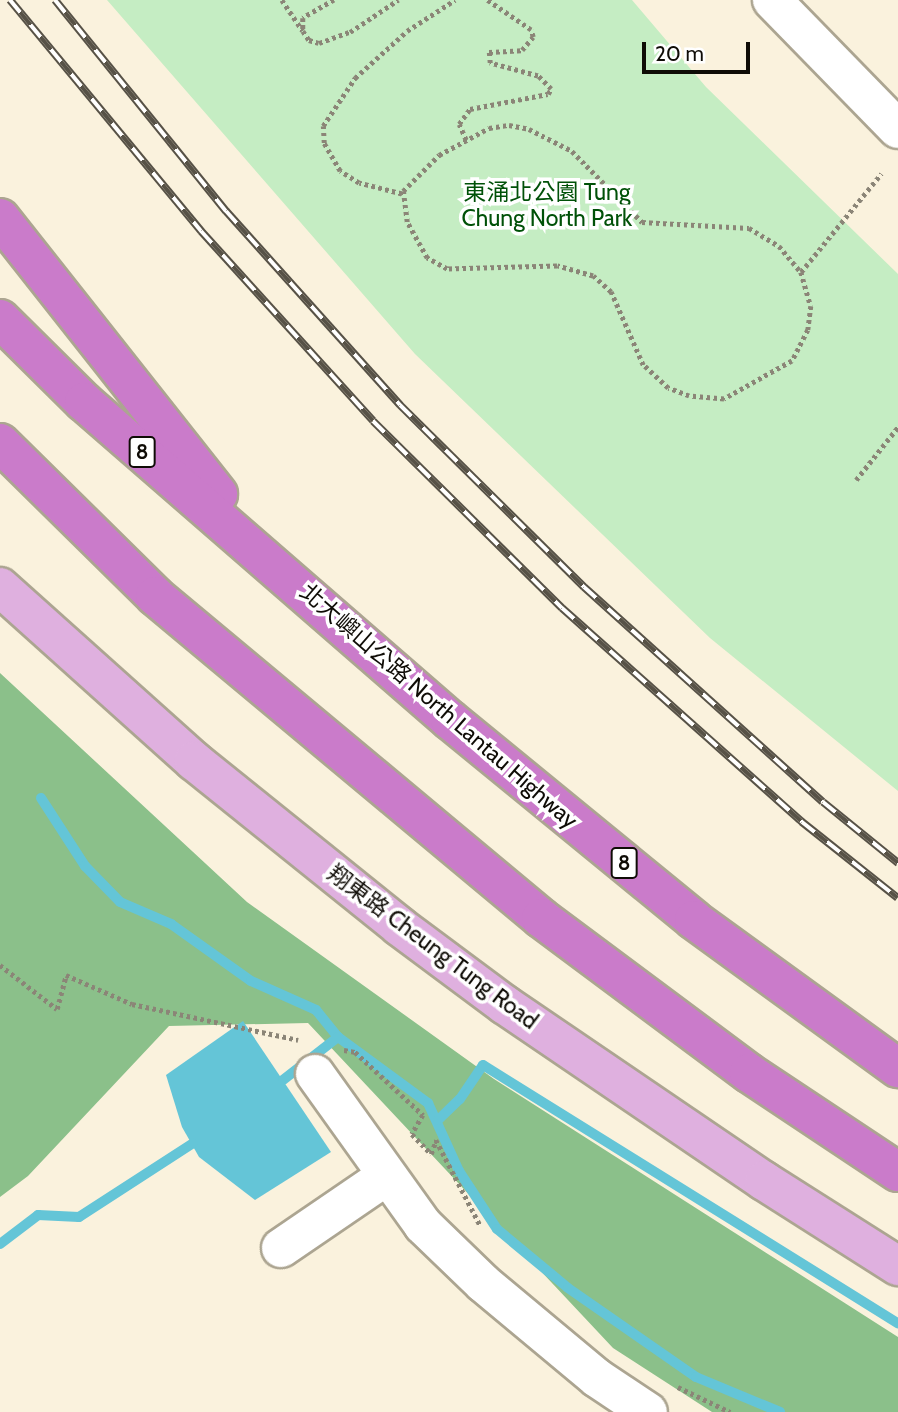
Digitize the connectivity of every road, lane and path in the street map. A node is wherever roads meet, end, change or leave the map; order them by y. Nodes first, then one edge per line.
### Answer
1 (282, 0) edge
2 (334, 0) edge
3 (397, 0) edge
4 (455, 0) edge
5 (487, 0) edge
6 (772, 0) edge
7 (303, 31) junction
8 (898, 129) edge
9 (466, 140) junction
10 (881, 174) dead end
11 (402, 194) junction
12 (0, 218) edge
13 (801, 272) junction
14 (0, 319) edge
15 (898, 426) edge
16 (0, 443) edge
17 (856, 480) dead end
18 (279, 569) junction
19 (0, 587) edge
20 (0, 965) edge
21 (132, 1004) dead end
22 (898, 1068) edge
23 (315, 1074) dead end
24 (898, 1172) edge
25 (385, 1177) junction
26 (281, 1248) dead end
27 (898, 1266) edge
28 (648, 1412) edge

1 - 7 path
2 - 7 path
3 - 7 path
4 - 11 path
5 - 9 path
6 - 8 street
9 - 11 path
9 - 13 path
10 - 13 path
11 - 13 path
12 - 18 highway
14 - 18 highway, 北大嶼山公路 North Lantau Highway / 8
15 - 17 path
16 - 24 highway
18 - 22 highway, 北大嶼山公路 North Lantau Highway / 8
19 - 27 main road, 翔東路 Cheung Tung Road
20 - 21 path
23 - 25 street
25 - 26 street
25 - 28 street

